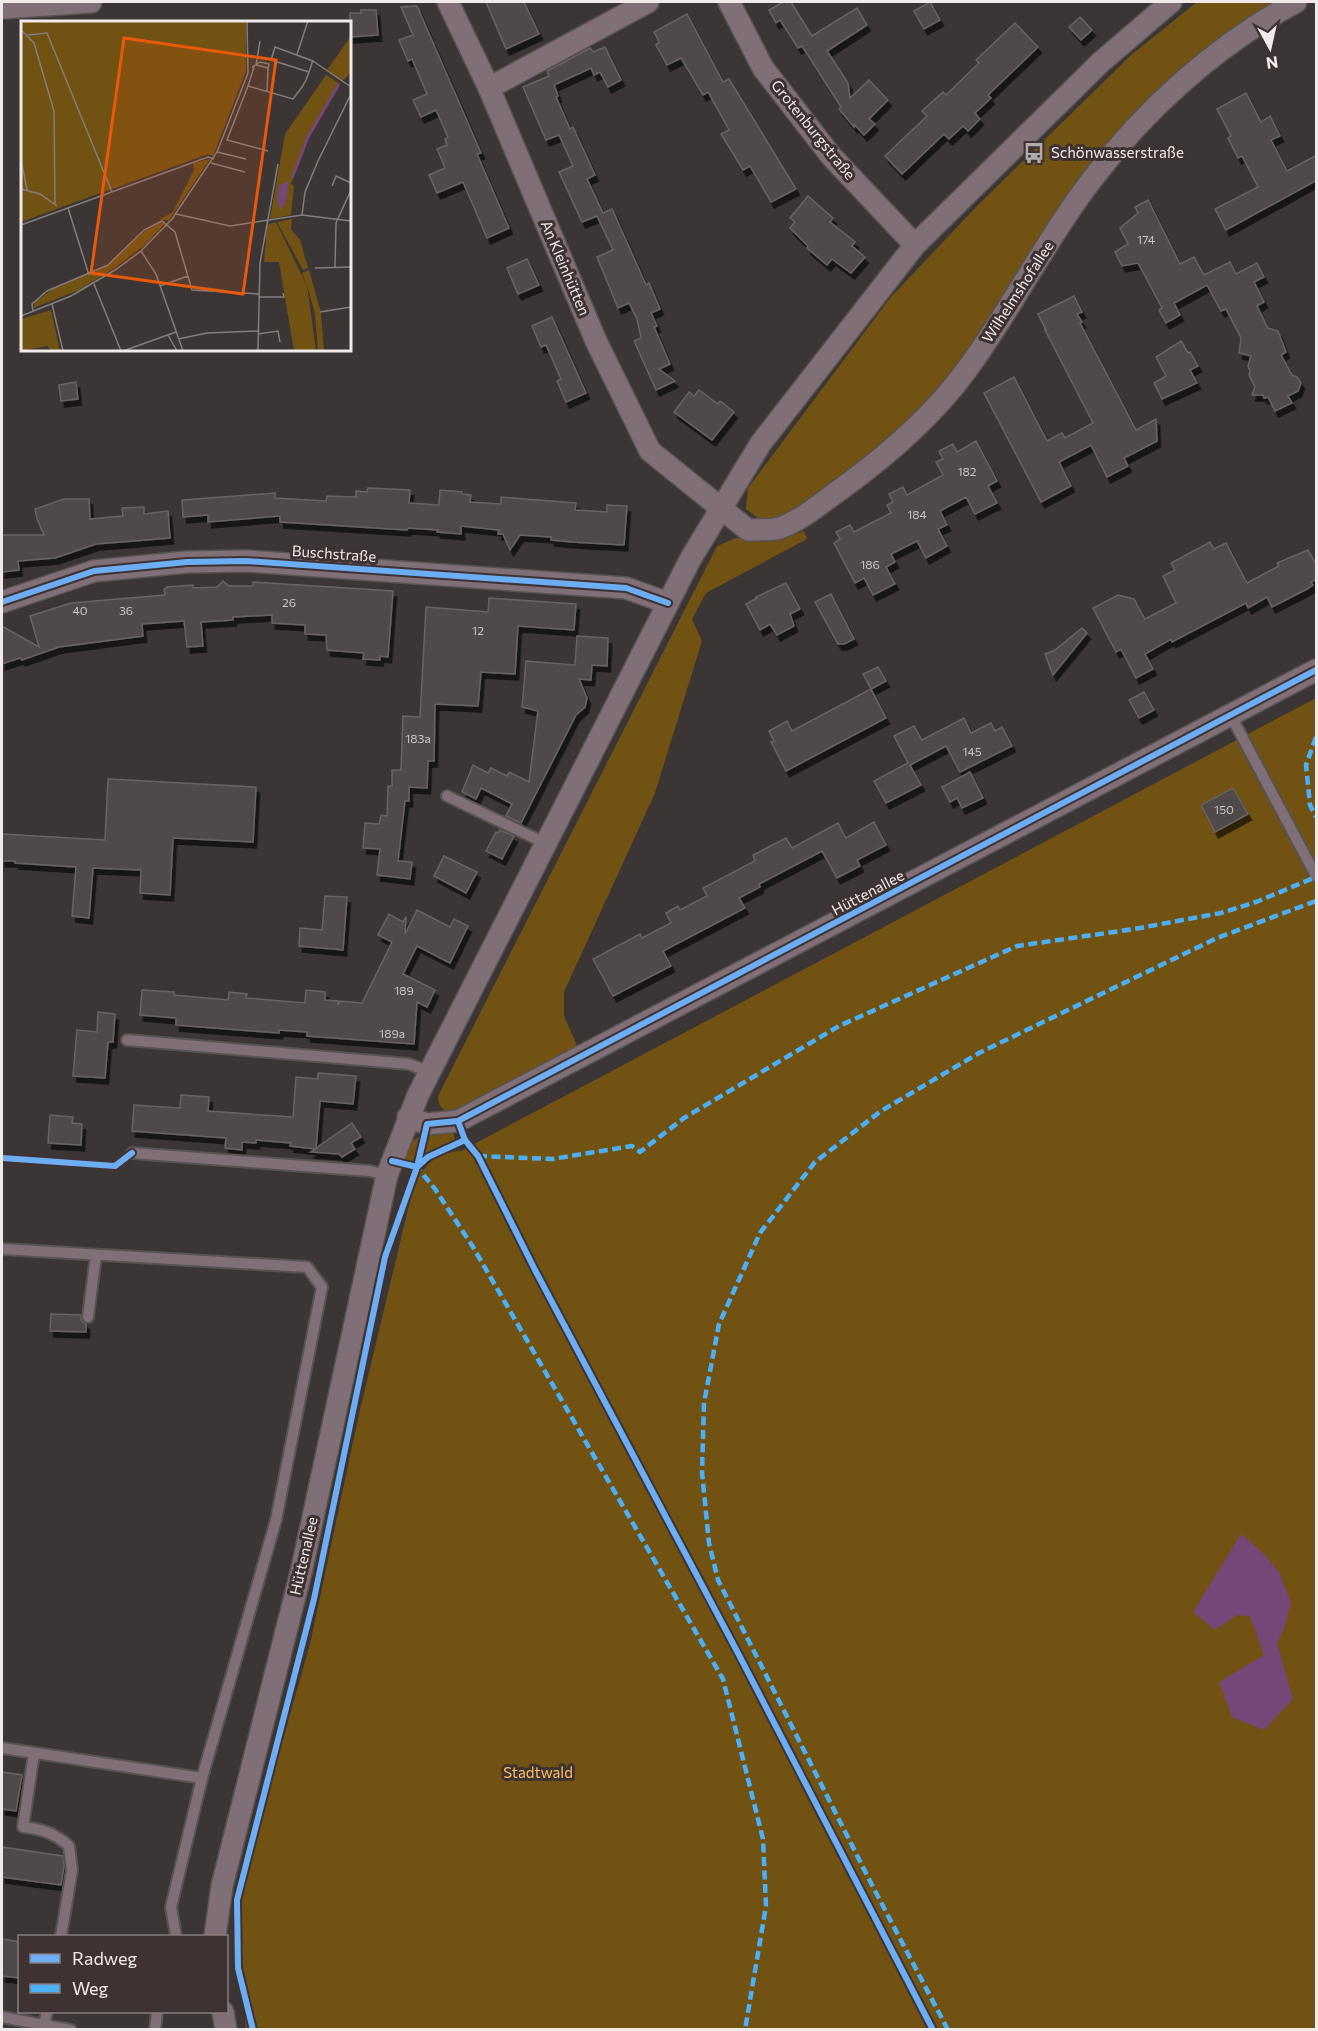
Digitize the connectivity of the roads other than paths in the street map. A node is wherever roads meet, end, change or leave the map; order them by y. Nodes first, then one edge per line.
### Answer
1 (91, 2) edge
2 (448, 2) edge
3 (648, 2) edge
4 (729, 2) edge
5 (1171, 2) edge
6 (1296, 2) edge
7 (2, 8) edge
8 (489, 88) junction
9 (915, 245) junction
10 (719, 508) junction
11 (2, 602) edge
12 (668, 603) junction
13 (1317, 670) edge
14 (1231, 716) junction
15 (447, 796) dead end
16 (545, 843) junction
17 (1317, 876) edge
18 (127, 1040) dead end
19 (429, 1072) junction
20 (408, 1117) junction
21 (132, 1153) dead end
22 (387, 1175) junction
23 (2, 1249) edge
24 (96, 1255) junction
25 (88, 1317) dead end
26 (2, 1748) edge
27 (34, 1753) junction
28 (202, 1778) junction
29 (61, 1935) edge
30 (176, 1935) edge
31 (214, 1935) edge
32 (157, 2013) edge
33 (223, 2013) edge
34 (2, 2017) edge
35 (44, 2027) edge
36 (71, 2030) edge
37 (155, 2030) edge
38 (226, 2030) edge

1 - 7 street
2 - 8 street, An Kleinhütten
3 - 8 street
4 - 9 street, Grotenburgstraße
5 - 9 street
6 - 10 street, Wilhelmshofallee
8 - 10 street, An Kleinhütten
9 - 10 street
10 - 12 street
11 - 12 street, Buschstraße
12 - 16 street, Hüttenallee
13 - 14 street, Hüttenallee
14 - 17 lane
14 - 20 street, Hüttenallee
15 - 16 lane
16 - 19 street, Hüttenallee
18 - 19 lane
19 - 20 street, Hüttenallee
20 - 22 street, Hüttenallee
21 - 22 lane
22 - 31 street, Hüttenallee
23 - 24 lane
24 - 25 lane
24 - 28 lane
26 - 27 lane
27 - 28 lane
27 - 29 lane
28 - 30 lane
32 - 37 lane
33 - 38 street
34 - 35 lane
35 - 36 lane

